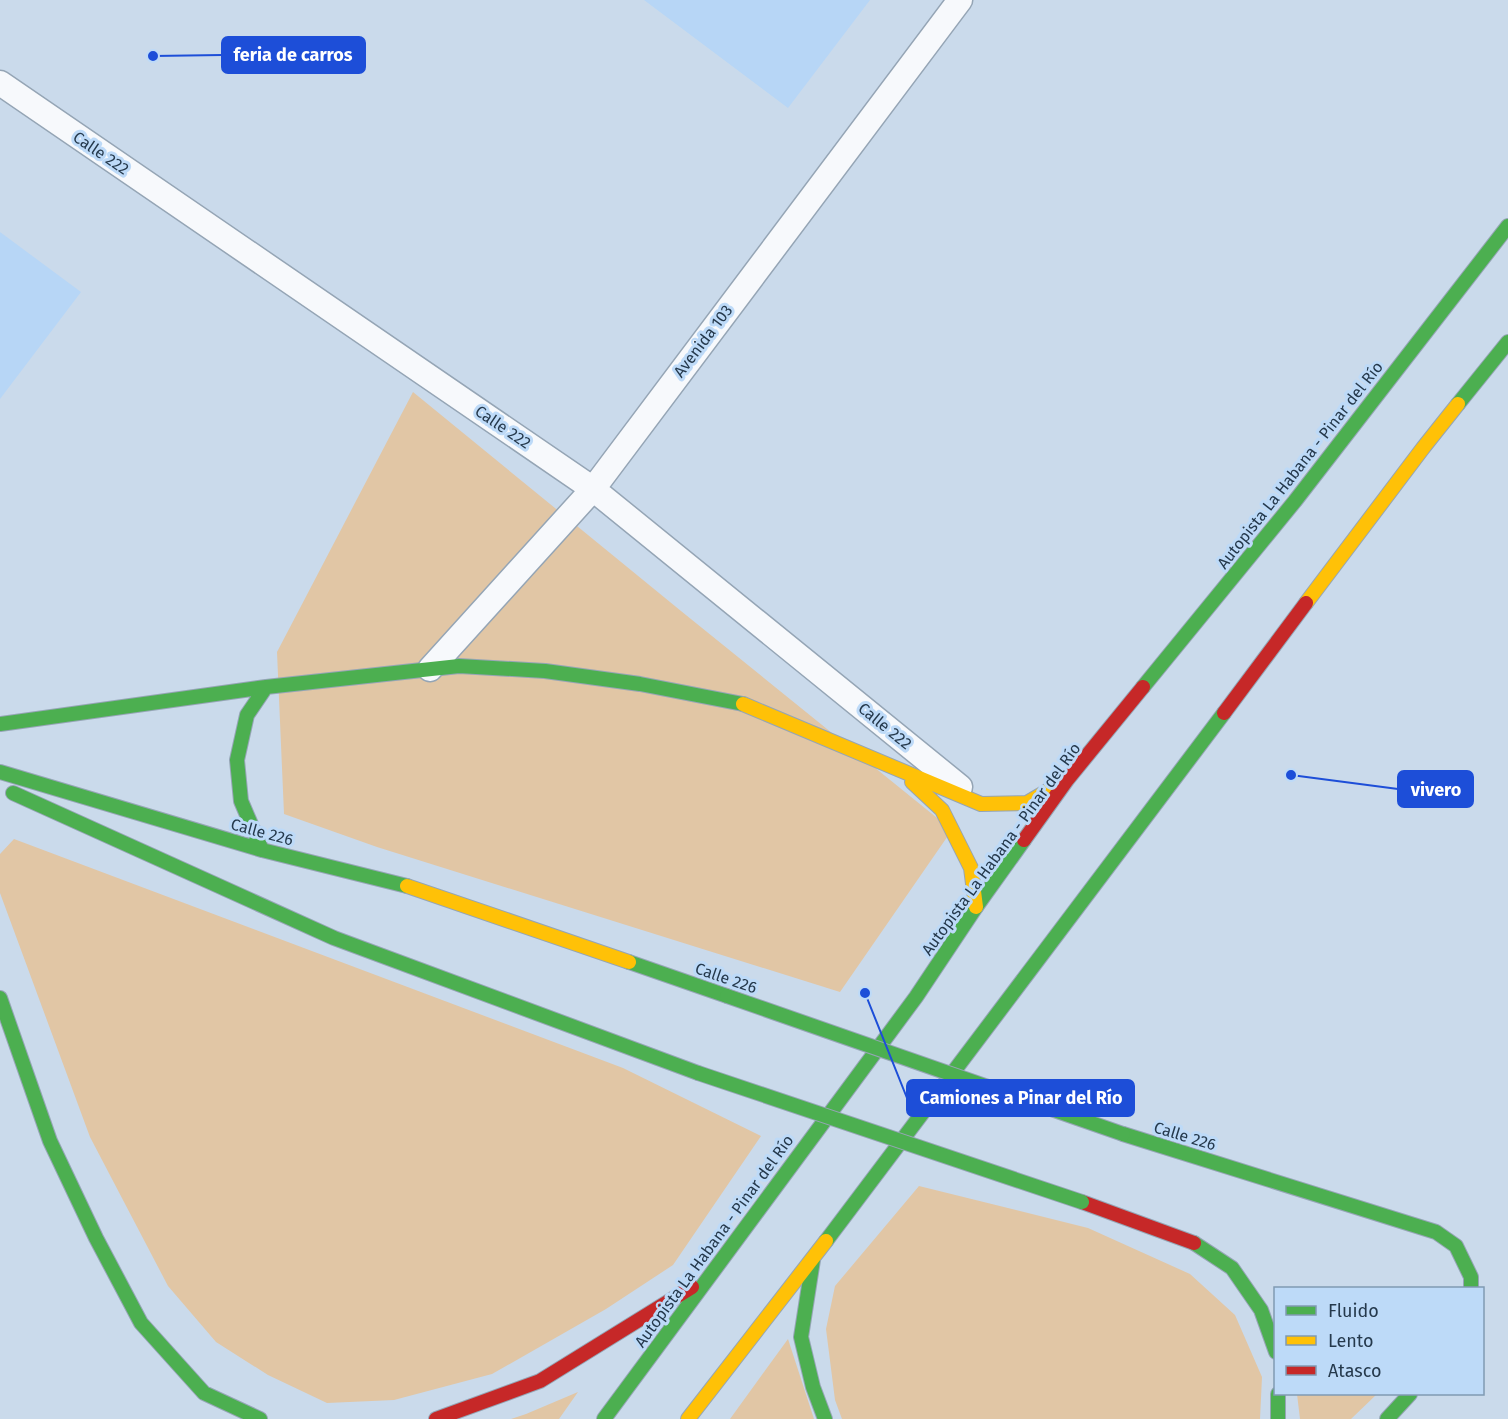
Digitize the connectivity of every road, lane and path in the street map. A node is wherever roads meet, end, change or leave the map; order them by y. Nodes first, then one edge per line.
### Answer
1 (960, 0) edge
2 (0, 83) edge
3 (1508, 226) edge
4 (1508, 342) edge
5 (593, 489) junction
6 (430, 669) junction
7 (266, 687) junction
8 (0, 724) edge
9 (900, 770) junction
10 (0, 772) edge
11 (1067, 780) junction
12 (0, 788) edge
13 (981, 804) junction
14 (262, 850) junction
15 (976, 908) junction
16 (0, 998) edge
17 (814, 1257) junction
18 (707, 1278) junction
19 (1470, 1287) edge
20 (1274, 1349) edge
21 (1278, 1395) edge
22 (1409, 1395) edge
23 (260, 1419) edge
24 (436, 1419) edge
25 (604, 1419) edge
26 (688, 1419) edge
27 (825, 1419) edge
28 (1278, 1419) edge
29 (1387, 1419) edge

1 - 5 street, Avenida 103
2 - 5 street, Calle 222
3 - 11 main road, Autopista La Habana - Pinar del Río
4 - 17 main road
5 - 6 street, Avenida 103
5 - 13 street, Calle 222
6 - 7 main road
6 - 9 main road
7 - 8 main road
7 - 14 main road
9 - 13 main road
9 - 15 main road
10 - 14 main road, Calle 226
11 - 13 main road
11 - 15 main road, Autopista La Habana - Pinar del Río
12 - 20 main road, bridge
14 - 19 main road, Calle 226, bridge
15 - 18 main road, Autopista La Habana - Pinar del Río
16 - 23 main road
17 - 26 main road
17 - 27 main road
18 - 24 main road
18 - 25 main road, Autopista La Habana - Pinar del Río
21 - 28 main road
22 - 29 main road

